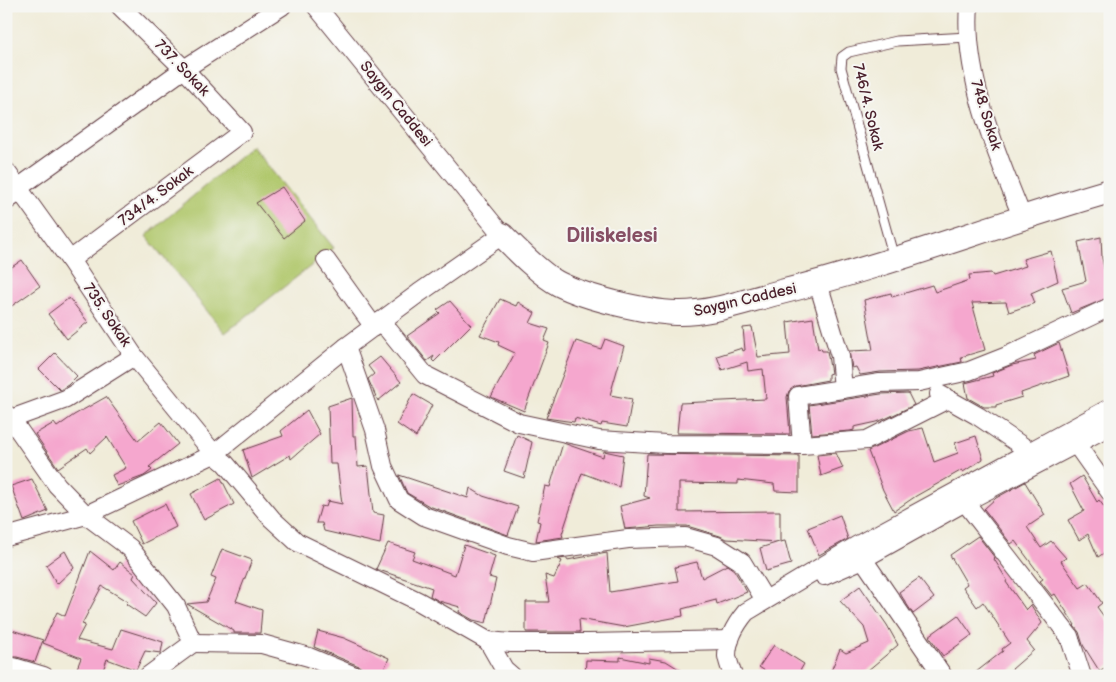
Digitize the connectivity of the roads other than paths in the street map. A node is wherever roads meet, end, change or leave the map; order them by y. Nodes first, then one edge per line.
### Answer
1 (120, 6) edge
2 (282, 6) edge
3 (316, 6) edge
4 (969, 6) edge
5 (968, 37) junction
6 (184, 69) junction
7 (242, 132) joint
8 (6, 171) edge
9 (1110, 191) edge
10 (15, 193) edge
11 (1022, 219) junction
12 (502, 235) junction
13 (70, 260) junction
14 (326, 260) dead end
15 (895, 261) junction
16 (818, 283) junction
17 (1110, 307) edge
18 (377, 324) junction
19 (346, 347) junction
20 (134, 356) junction
21 (919, 382) junction
22 (843, 389) junction
23 (948, 399) junction
24 (1110, 408) edge
25 (8, 417) edge
26 (1110, 426) edge
27 (1076, 444) junction
28 (802, 445) junction
29 (1031, 452) junction
30 (214, 454) junction
31 (1110, 492) edge
32 (966, 502) junction
33 (86, 515) junction
34 (6, 537) edge
35 (863, 558) junction
36 (783, 588) junction
37 (765, 600) junction
38 (730, 640) junction
39 (488, 641) junction
40 (194, 643) junction
41 (14, 667) dead end
42 (158, 672) edge
43 (44, 676) edge
44 (355, 676) edge
45 (512, 676) edge
46 (733, 676) edge
47 (943, 676) edge
48 (1082, 676) edge

1 - 6 street, 737. Sokak
2 - 6 street
3 - 12 street, Saygın Caddesi
4 - 5 street, 748. Sokak
5 - 11 street, 748. Sokak
5 - 15 lane, 746/4. Sokak
6 - 7 street, 737. Sokak
6 - 10 street
7 - 13 street, 734/4. Sokak
8 - 10 street, 735. Sokak
9 - 11 street, Saygın Caddesi
10 - 13 street, 735. Sokak
11 - 15 street, Saygın Caddesi
12 - 16 street, Saygın Caddesi
12 - 18 street
13 - 20 street, 735. Sokak
14 - 18 street
15 - 16 street, Saygın Caddesi
16 - 22 street
17 - 21 street
18 - 19 street
18 - 28 street
19 - 30 street
19 - 37 street
20 - 25 street
20 - 30 street, 735. Sokak
21 - 22 street
21 - 23 street
22 - 28 street
23 - 28 street
23 - 29 street
24 - 29 street
25 - 33 street
26 - 27 street
27 - 31 street
27 - 32 street
29 - 36 street
30 - 33 street
30 - 39 street, 735. Sokak
32 - 35 street
32 - 48 street
33 - 34 street
33 - 40 street
35 - 36 street
35 - 47 street
36 - 37 street
37 - 38 street
38 - 39 street
38 - 46 street
39 - 45 street
40 - 42 street
40 - 44 street
41 - 43 street

